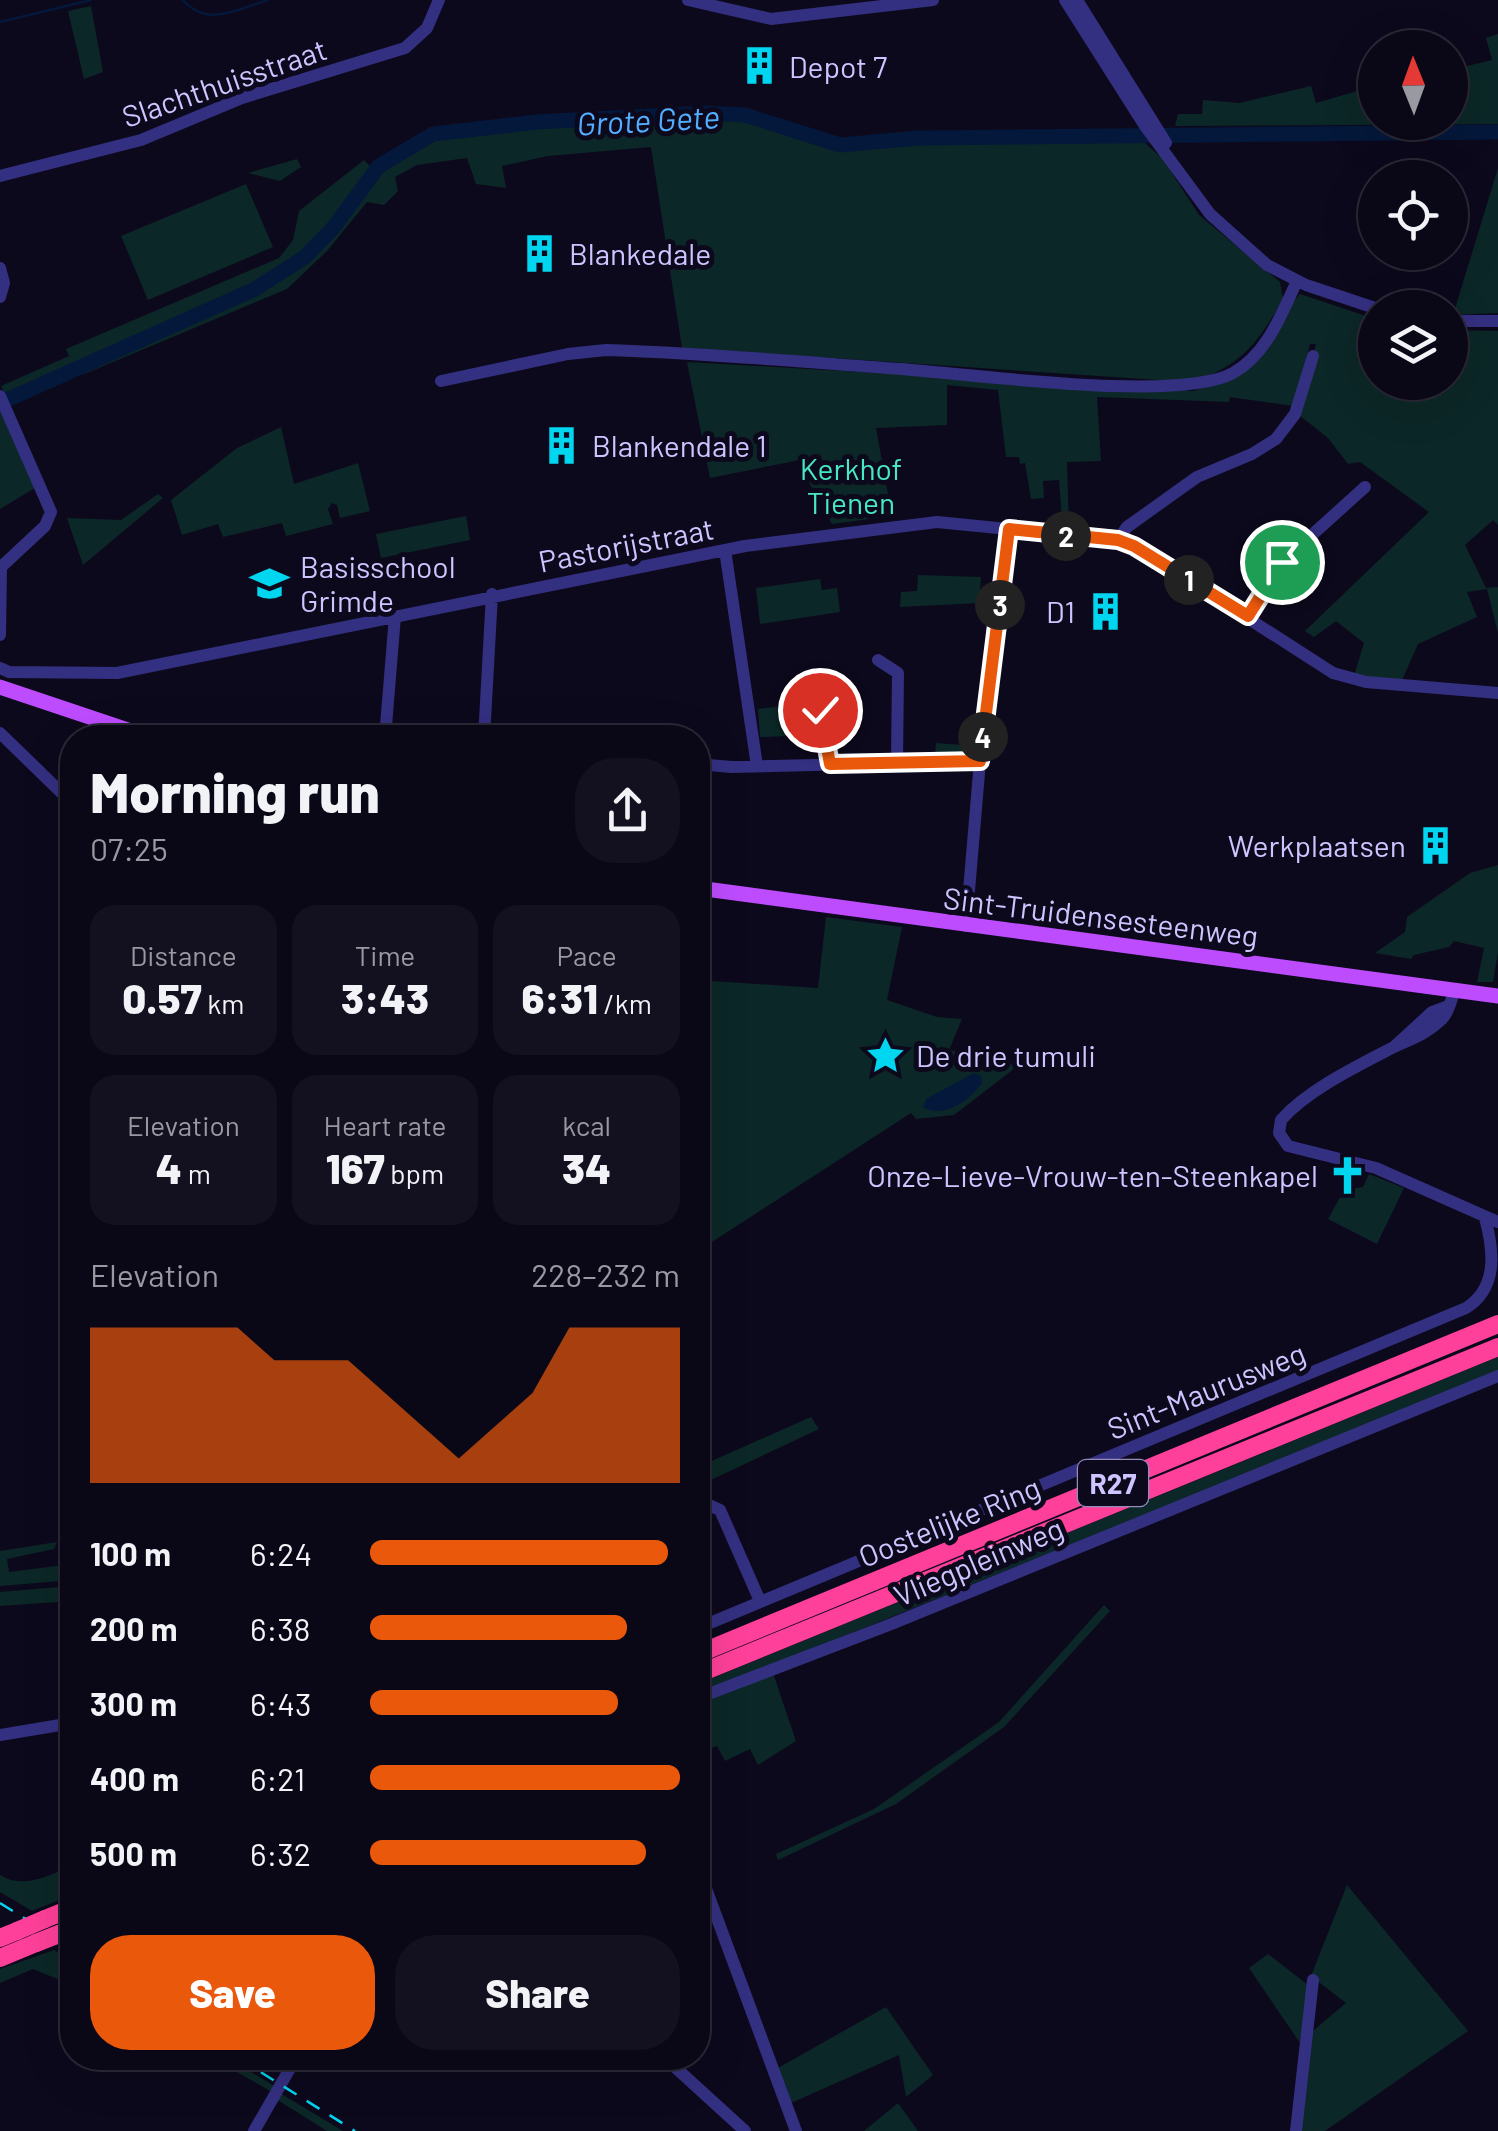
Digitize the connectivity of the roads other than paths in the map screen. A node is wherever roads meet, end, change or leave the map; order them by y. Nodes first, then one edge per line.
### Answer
1 (439, 0) edge
2 (688, 0) edge
3 (934, 0) edge
4 (1065, 0) edge
5 (1077, 0) edge
6 (854, 6) edge
7 (1151, 126) junction
8 (0, 176) edge
9 (0, 268) edge
10 (1297, 281) junction
11 (0, 296) edge
12 (1358, 302) edge
13 (1468, 321) edge
14 (1498, 321) edge
15 (1313, 356) dead end
16 (441, 380) dead end
17 (2, 401) edge
18 (1365, 486) dead end
19 (1009, 529) junction
20 (1118, 540) junction
21 (726, 550) junction
22 (492, 594) junction
23 (395, 616) junction
24 (1248, 616) junction
25 (0, 636) edge
26 (878, 660) dead end
27 (0, 668) edge
28 (0, 687) edge
29 (1498, 693) edge
30 (820, 710) dead end
31 (113, 725) edge
32 (386, 725) edge
33 (485, 725) edge
34 (0, 732) edge
35 (980, 761) junction
36 (897, 762) junction
37 (710, 764) edge
38 (830, 764) junction
39 (757, 766) junction
40 (60, 792) edge
41 (710, 890) edge
42 (966, 926) junction
43 (1498, 996) edge
44 (1451, 998) junction
45 (1492, 1220) edge
46 (1498, 1324) edge
47 (1498, 1347) edge
48 (1498, 1376) edge
49 (710, 1506) edge
50 (760, 1601) junction
51 (710, 1623) edge
52 (710, 1649) edge
53 (710, 1669) edge
54 (710, 1693) edge
55 (60, 1725) edge
56 (0, 1735) edge
57 (710, 1899) edge
58 (60, 1913) edge
59 (60, 1933) edge
60 (8, 1934) edge
61 (0, 1958) edge
62 (1314, 1980) dead end
63 (289, 2070) edge
64 (678, 2070) edge
65 (254, 2131) edge
66 (746, 2131) edge
67 (796, 2131) edge
68 (1296, 2131) edge

1 - 8 street, Slachthuisstraat
2 - 6 street
3 - 6 street
4 - 7 street
5 - 7 street
7 - 10 street
9 - 11 street
10 - 12 street
10 - 16 street
13 - 14 street
15 - 20 street
17 - 25 street
18 - 24 street
19 - 20 street, Pastorijstraat
19 - 21 street, Pastorijstraat
19 - 35 street
20 - 24 street, Pastorijstraat
21 - 22 street, Pastorijstraat
21 - 39 street
22 - 23 street, Pastorijstraat
22 - 33 street
23 - 27 street, Pastorijstraat
23 - 32 street
24 - 29 street, Pastorijstraat
26 - 36 street
28 - 31 main road
30 - 38 street
34 - 40 street
35 - 36 street
35 - 42 street
36 - 38 street
37 - 39 street
38 - 39 street
41 - 42 main road, Sint-Truidensesteenweg
42 - 44 main road, Sint-Truidensesteenweg
43 - 44 main road, Sint-Truidensesteenweg
44 - 45 street
45 - 50 street, Sint-Maurusweg
46 - 52 highway, Oostelijke Ring / R27
47 - 53 highway, Oostelijke Ring / R27
48 - 54 street, Vliegpleinweg
49 - 50 street
50 - 51 street, Sint-Maurusweg
55 - 56 street
57 - 67 street
58 - 60 highway, bridge
59 - 61 highway, bridge
62 - 68 street
63 - 65 street
64 - 66 street

